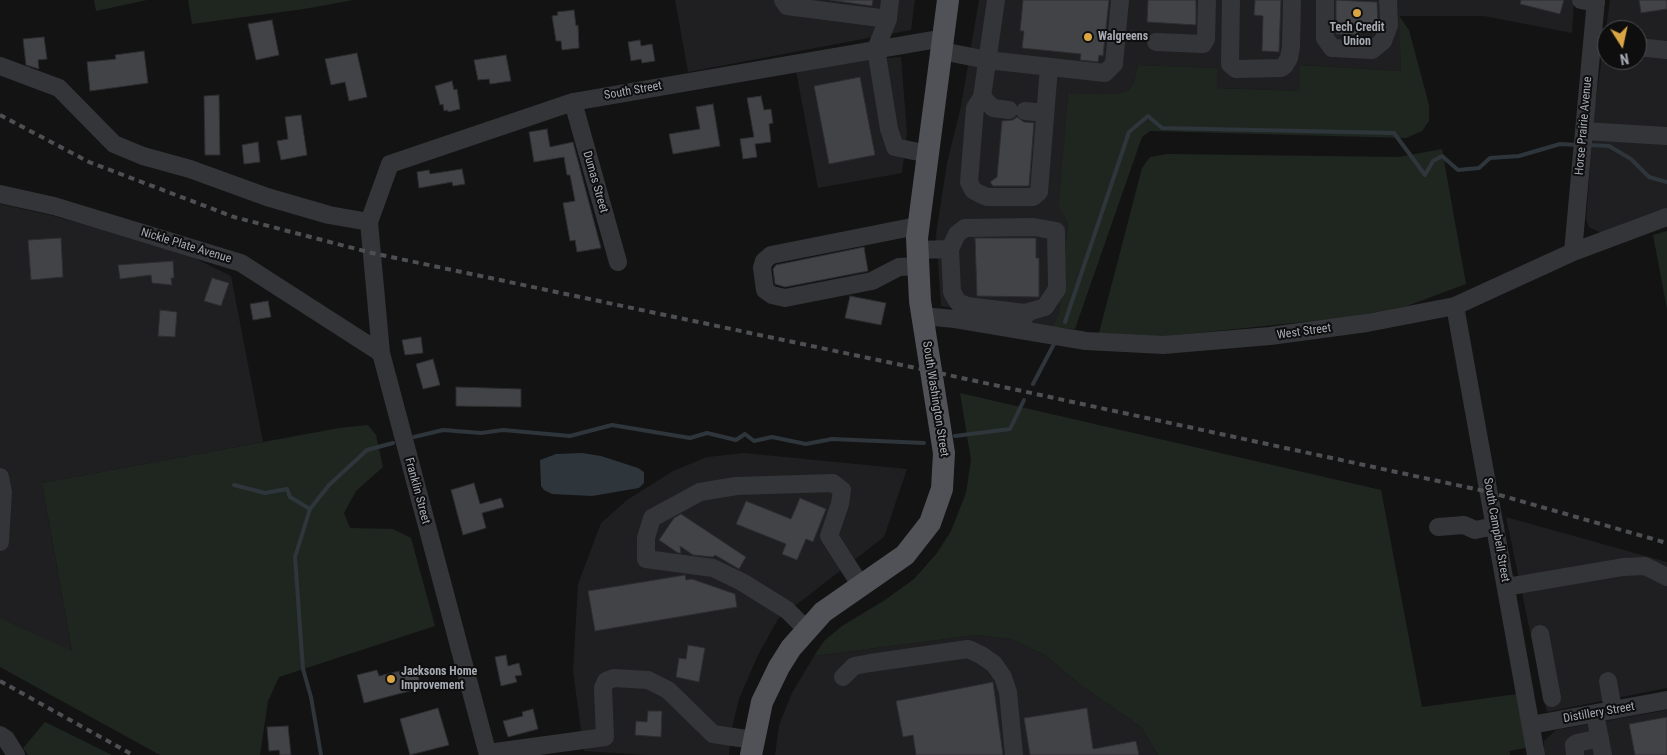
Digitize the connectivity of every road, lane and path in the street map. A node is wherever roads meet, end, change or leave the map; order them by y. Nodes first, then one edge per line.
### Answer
1 (783, 0) edge
2 (890, 0) edge
3 (948, 0) edge
4 (996, 0) edge
5 (1120, 0) edge
6 (1207, 0) edge
7 (1231, 0) edge
8 (1292, 0) edge
9 (1325, 0) edge
10 (1388, 0) edge
11 (1591, 1) edge
12 (888, 19) junction
13 (1597, 30) edge
14 (1156, 42) dead end
15 (943, 44) junction
16 (1647, 48) edge
17 (876, 49) junction
18 (1667, 50) edge
19 (987, 60) junction
20 (1597, 61) edge
21 (0, 66) edge
22 (1049, 67) junction
23 (982, 97) junction
24 (572, 102) junction
25 (1045, 113) junction
26 (1584, 134) junction
27 (1667, 136) edge
28 (928, 154) junction
29 (0, 194) edge
30 (1667, 217) edge
31 (369, 222) junction
32 (918, 226) junction
33 (950, 249) junction
34 (1573, 252) junction
35 (917, 258) junction
36 (618, 262) dead end
37 (1455, 306) junction
38 (1025, 313) junction
39 (922, 316) junction
40 (1022, 331) junction
41 (380, 353) junction
42 (0, 477) edge
43 (1438, 526) dead end
44 (1495, 526) junction
45 (0, 542) edge
46 (1667, 577) edge
47 (861, 586) junction
48 (1506, 587) junction
49 (806, 629) junction
50 (1540, 634) dead end
51 (1545, 661) junction
52 (1520, 666) junction
53 (843, 677) dead end
54 (1608, 681) dead end
55 (1552, 698) dead end
56 (1667, 700) edge
57 (1613, 710) junction
58 (1595, 714) junction
59 (1531, 726) junction
60 (0, 735) edge
61 (752, 747) edge
62 (1601, 747) edge
63 (488, 754) edge
64 (16, 755) edge
65 (1014, 755) edge
66 (1536, 755) edge
67 (1575, 755) edge

1 - 12 street
2 - 12 street
3 - 15 main road, South Washington Street
4 - 19 street
5 - 22 street
6 - 14 street
7 - 8 street
9 - 10 street
11 - 13 street, Horse Prairie Avenue
12 - 17 street
15 - 17 street, South Street
15 - 19 street
15 - 28 main road, South Washington Street
16 - 18 street
17 - 24 street, South Street
17 - 28 street
19 - 22 street
19 - 23 street
20 - 26 street, Horse Prairie Avenue
21 - 31 street
22 - 25 street
23 - 25 street
23 - 25 street
24 - 31 street, South Street
24 - 36 street, Dumas Street
26 - 27 street
26 - 34 street, Horse Prairie Avenue
28 - 32 main road, South Washington Street
29 - 41 street, Nickle Plate Avenue
30 - 34 street, West Street
31 - 41 street, Franklin Street
32 - 35 main road, South Washington Street
32 - 35 street
33 - 35 street
33 - 38 street
33 - 38 street
34 - 37 street, West Street
35 - 39 main road, South Washington Street
37 - 40 street, West Street
37 - 44 street, South Campbell Street
38 - 40 street
39 - 40 street, West Street
39 - 47 main road, South Washington Street
41 - 63 street, Franklin Street
42 - 45 street
43 - 44 street
44 - 48 street, South Campbell Street
46 - 48 street
47 - 49 main road, South Washington Street
47 - 49 street
48 - 52 street, South Campbell Street
49 - 61 main road, South Washington Street
50 - 51 street
51 - 52 street
51 - 55 street
52 - 59 street, South Campbell Street
53 - 65 street
54 - 57 street
56 - 57 street, Distillery Street
57 - 58 street, Distillery Street
58 - 59 street, Distillery Street
58 - 62 street
59 - 66 street, South Campbell Street
60 - 64 street
61 - 63 street
62 - 67 street

